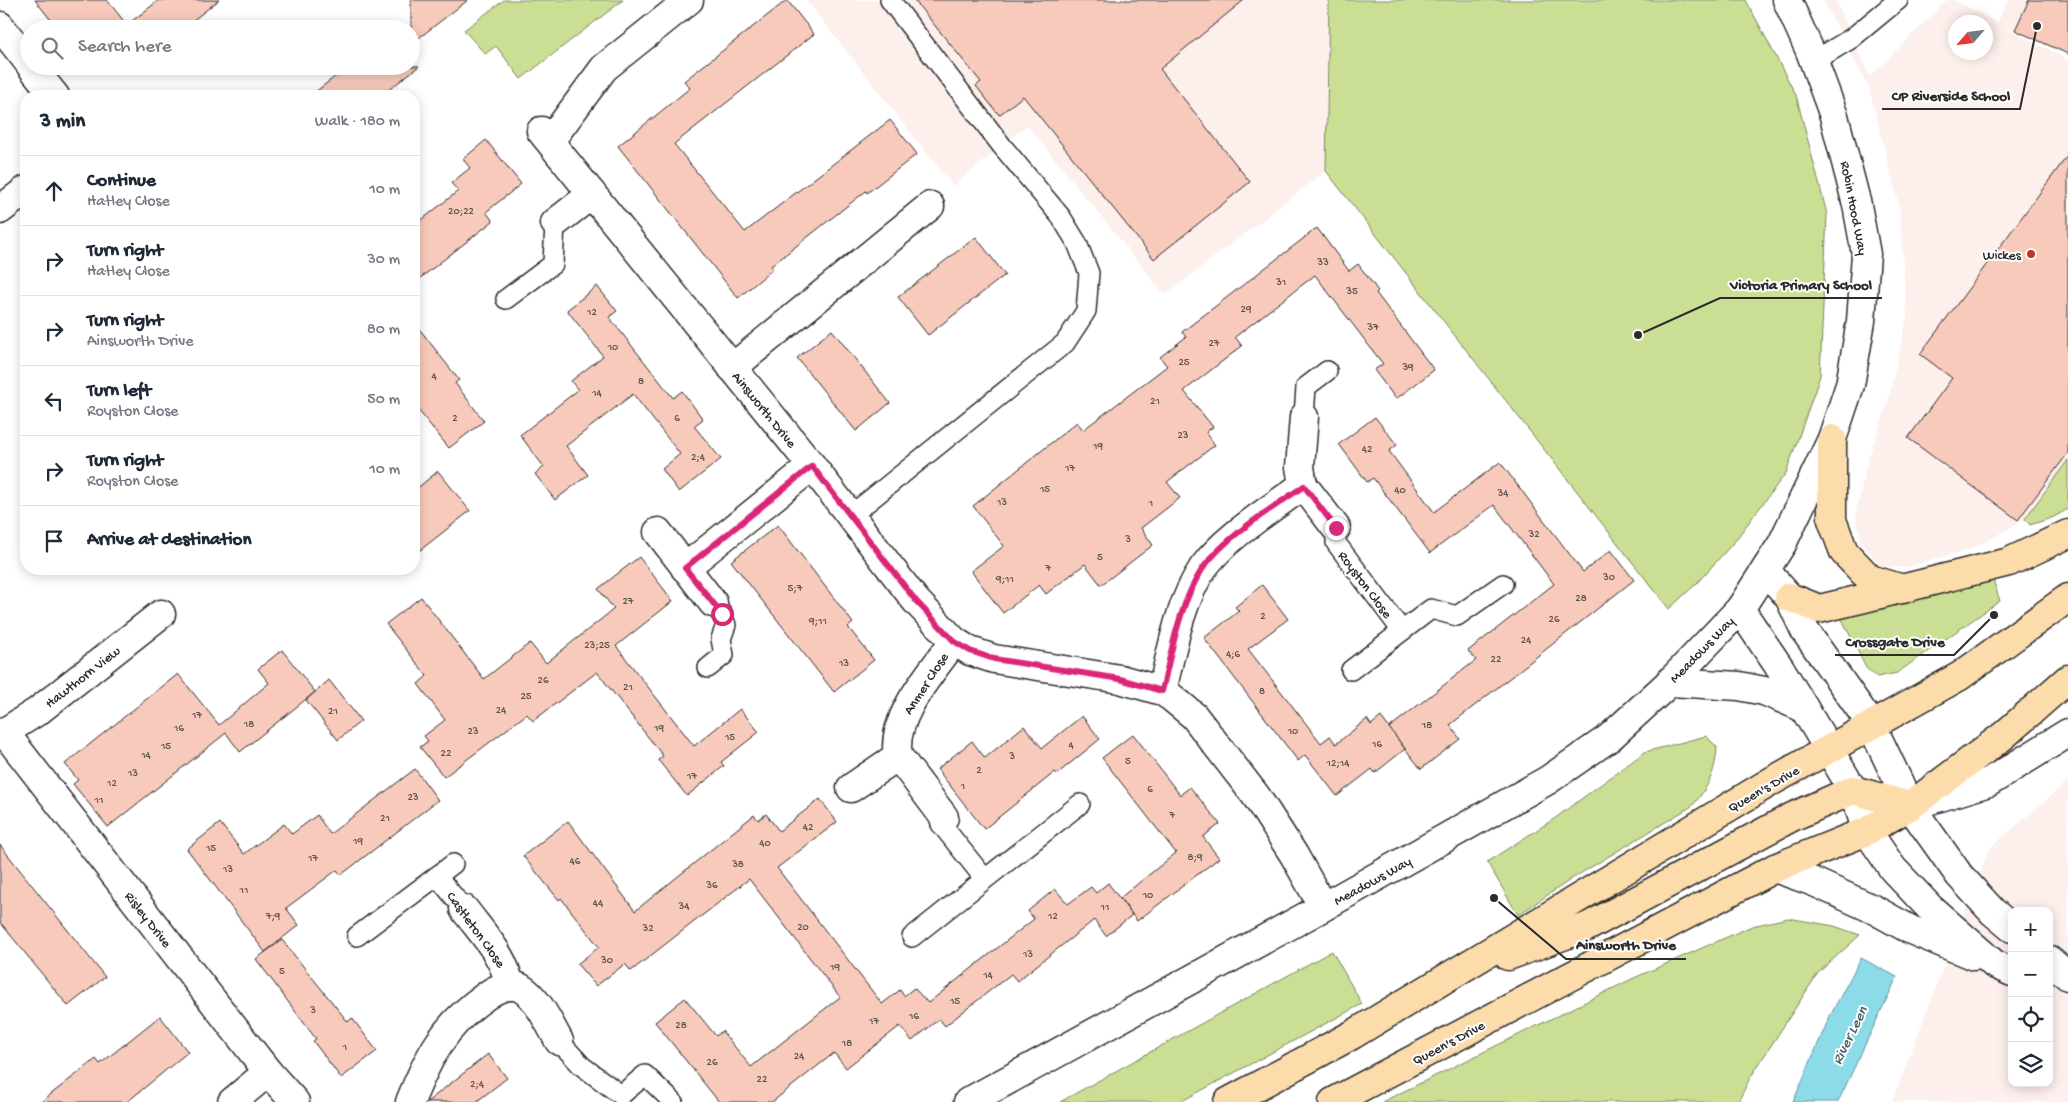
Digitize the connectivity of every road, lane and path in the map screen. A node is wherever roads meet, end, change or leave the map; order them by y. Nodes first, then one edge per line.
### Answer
1 (689, 0) edge
2 (890, 0) edge
3 (1787, 0) edge
4 (1898, 0) edge
5 (0, 26) edge
6 (20, 52) edge
7 (1814, 61) junction
8 (38, 75) edge
9 (50, 90) edge
10 (592, 194) junction
11 (20, 195) edge
12 (930, 206) dead end
13 (0, 210) edge
14 (556, 222) joint
15 (506, 299) dead end
16 (732, 368) junction
17 (1327, 372) dead end
18 (1304, 417) joint
19 (1832, 440) junction
20 (812, 466) junction
21 (1304, 486) junction
22 (850, 516) junction
23 (1336, 528) joint
24 (658, 532) dead end
25 (2068, 534) edge
26 (685, 568) junction
27 (1766, 571) junction
28 (1503, 584) dead end
29 (1904, 589) junction
30 (1789, 598) junction
31 (2068, 598) edge
32 (713, 603) joint
33 (1740, 609) junction
34 (161, 614) dead end
35 (1402, 631) junction
36 (954, 641) junction
37 (708, 668) dead end
38 (1351, 670) dead end
39 (2068, 679) edge
40 (1670, 682) junction
41 (1162, 691) junction
42 (1804, 708) junction
43 (1871, 724) junction
44 (2068, 733) edge
45 (3, 734) edge
46 (1828, 750) junction
47 (898, 756) junction
48 (851, 788) dead end
49 (1854, 790) junction
50 (1080, 804) dead end
51 (1910, 806) junction
52 (944, 817) joint
53 (1867, 831) junction
54 (453, 864) dead end
55 (1775, 868) junction
56 (437, 876) junction
57 (984, 878) junction
58 (1323, 907) junction
59 (464, 909) joint
60 (2008, 925) edge
61 (356, 936) dead end
62 (912, 937) dead end
63 (2053, 963) edge
64 (2003, 968) edge
65 (1455, 974) junction
66 (2068, 976) edge
67 (510, 986) junction
68 (2053, 987) edge
69 (2068, 992) edge
70 (559, 1041) joint
71 (268, 1072) junction
72 (232, 1102) edge
73 (295, 1102) edge
74 (410, 1102) edge
75 (672, 1102) edge
76 (968, 1102) edge
77 (1228, 1102) edge
78 (1333, 1102) edge

1 - 10 street, Ainsworth Drive
2 - 22 lane
3 - 7 street, Robin Hood Way
4 - 7 lane
5 - 6 street
7 - 19 street, Robin Hood Way
8 - 9 street
10 - 14 street
10 - 16 street, Ainsworth Drive
11 - 13 street
12 - 16 street
14 - 15 lane
16 - 20 street, Ainsworth Drive
17 - 18 lane, Royston Close
18 - 21 street, Royston Close
19 - 27 street, Robin Hood Way
19 - 29 main road
20 - 22 street, Ainsworth Drive
20 - 26 street
21 - 23 street, Royston Close
21 - 41 street
22 - 36 street, Ainsworth Drive
23 - 35 lane, Royston Close
24 - 26 street
25 - 29 main road
26 - 32 street
27 - 30 street
27 - 33 street, Robin Hood Way
28 - 35 lane, Royston Close
29 - 30 main road
30 - 43 street
31 - 43 main road, Queen's Drive
32 - 37 lane
33 - 40 street, Meadows Way
33 - 42 street
34 - 45 street, Hawthorn View
35 - 38 lane, Royston Close
36 - 41 street, Ainsworth Drive
36 - 47 street, Anmer Close
39 - 51 main road, Queen's Drive
40 - 42 street
40 - 58 street, Meadows Way
41 - 58 street, Ainsworth Drive
42 - 46 street
43 - 46 main road, Queen's Drive
43 - 51 street
44 - 51 street, Queen's Drive
45 - 71 street, Risley Drive
46 - 49 street
46 - 65 main road, Queen's Drive
47 - 48 street
47 - 52 street
49 - 51 main road
49 - 53 street
49 - 65 main road, Queen's Drive
50 - 57 lane
51 - 53 main road, Queen's Drive
51 - 60 street
52 - 57 lane
53 - 55 main road, Queen's Drive
53 - 64 street
54 - 56 lane
55 - 64 street
55 - 78 main road, Queen's Drive
56 - 59 lane, Castleton Close
56 - 61 lane
57 - 62 lane
58 - 76 street, Meadows Way
59 - 67 street, Castleton Close
63 - 66 street
65 - 77 main road, Queen's Drive
67 - 70 street, Castleton Close
67 - 74 street, Castleton Close
68 - 69 street
70 - 75 lane, Castleton Close
71 - 72 street
71 - 73 street, Risley Drive

